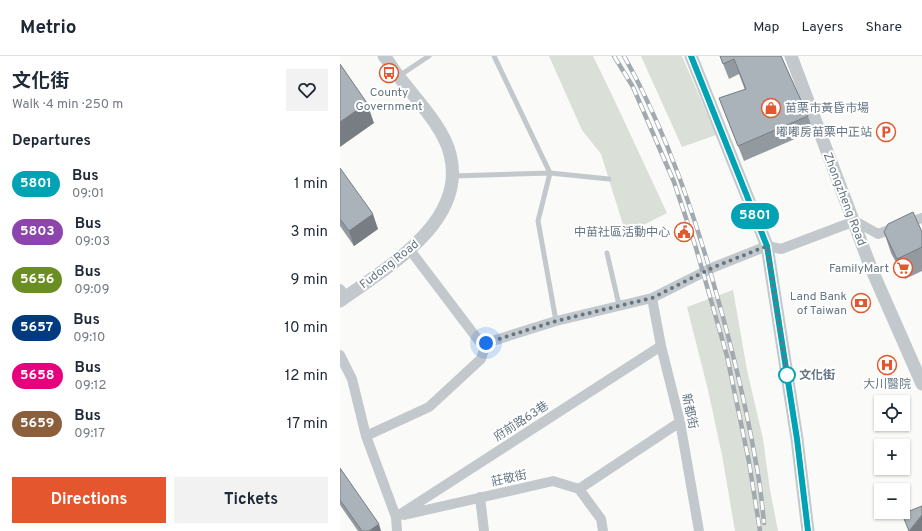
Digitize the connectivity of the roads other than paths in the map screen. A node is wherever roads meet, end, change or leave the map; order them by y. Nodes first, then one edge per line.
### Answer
1 (384, 56) edge
2 (429, 56) edge
3 (494, 56) edge
4 (791, 56) edge
5 (694, 57) edge
6 (398, 77) junction
7 (550, 173) junction
8 (453, 176) junction
9 (609, 179) dead end
10 (922, 218) edge
11 (854, 221) junction
12 (767, 246) junction
13 (410, 250) junction
14 (607, 253) dead end
15 (342, 296) edge
16 (652, 298) junction
17 (618, 305) junction
18 (556, 321) junction
19 (486, 343) junction
20 (661, 346) junction
21 (340, 355) edge
22 (922, 384) edge
23 (680, 422) junction
24 (366, 436) junction
25 (579, 489) junction
26 (480, 497) junction
27 (396, 517) junction
28 (397, 531) edge
29 (484, 531) edge
30 (603, 531) edge
31 (699, 531) edge
32 (808, 531) edge

1 - 6 street, Fudong Road
2 - 6 lane
3 - 7 lane
4 - 11 street, Zhongzheng Road
5 - 12 street
6 - 8 street, Fudong Road
7 - 8 lane
7 - 9 lane
7 - 18 lane
8 - 13 street, Fudong Road
10 - 11 street
11 - 12 street
11 - 22 street, Zhongzheng Road
12 - 16 street
12 - 32 street
13 - 15 street, Fudong Road
13 - 19 street
14 - 17 lane
16 - 17 street
16 - 20 street, 新都街
17 - 18 street
18 - 19 street
19 - 24 street
20 - 23 street, 新都街
20 - 27 street, 府前路63巷
21 - 24 street
23 - 25 street
23 - 31 street, 新都街
24 - 27 street
25 - 26 street, 莊敬街
25 - 30 street
26 - 27 street, 莊敬街
26 - 29 street
27 - 28 street

